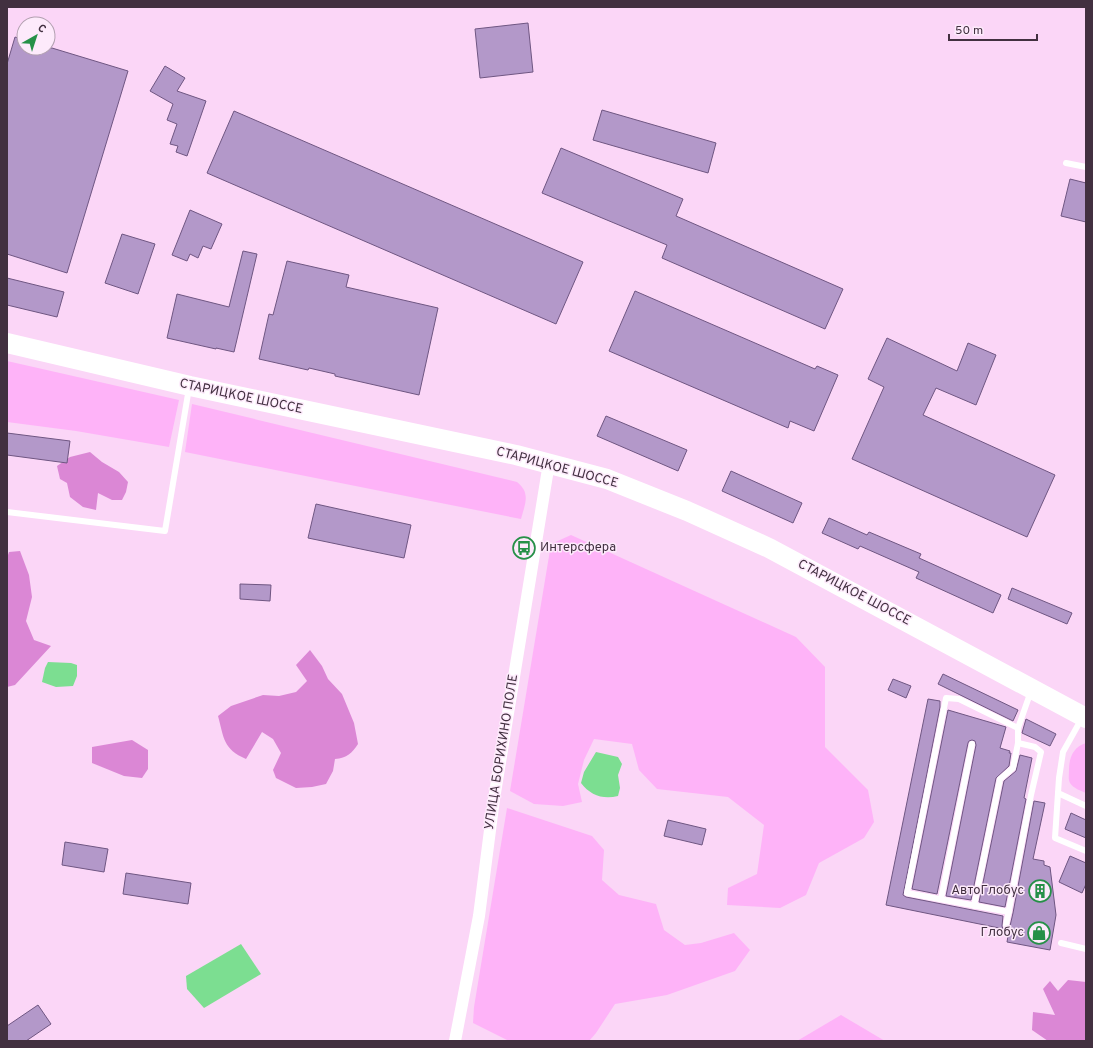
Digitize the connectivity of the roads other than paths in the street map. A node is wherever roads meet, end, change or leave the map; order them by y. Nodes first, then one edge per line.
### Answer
1 (1066, 163) dead end
2 (1086, 167) edge
3 (7, 343) edge
4 (190, 386) junction
5 (549, 463) junction
6 (7, 512) edge
7 (1032, 689) junction
8 (1084, 717) edge
9 (1018, 728) junction
10 (1018, 743) junction
11 (972, 744) dead end
12 (1058, 793) junction
13 (1086, 806) edge
14 (1086, 851) edge
15 (941, 899) junction
16 (974, 906) junction
17 (1009, 912) junction
18 (1006, 924) dead end
19 (1060, 943) dead end
20 (1086, 949) edge
21 (455, 1041) edge

1 - 2 lane
3 - 4 main road, СТАРИЦКОЕ ШОССЕ
4 - 5 main road, СТАРИЦКОЕ ШОССЕ
4 - 6 lane
5 - 7 main road, СТАРИЦКОЕ ШОССЕ
5 - 21 street, УЛИЦА БОРИХИНО ПОЛЕ
7 - 8 main road, СТАРИЦКОЕ ШОССЕ
7 - 9 lane
8 - 12 lane
9 - 10 lane
9 - 15 lane
10 - 16 lane
10 - 17 lane
11 - 15 lane
12 - 13 lane
12 - 14 lane
15 - 16 lane
16 - 17 lane
17 - 18 lane
19 - 20 lane

